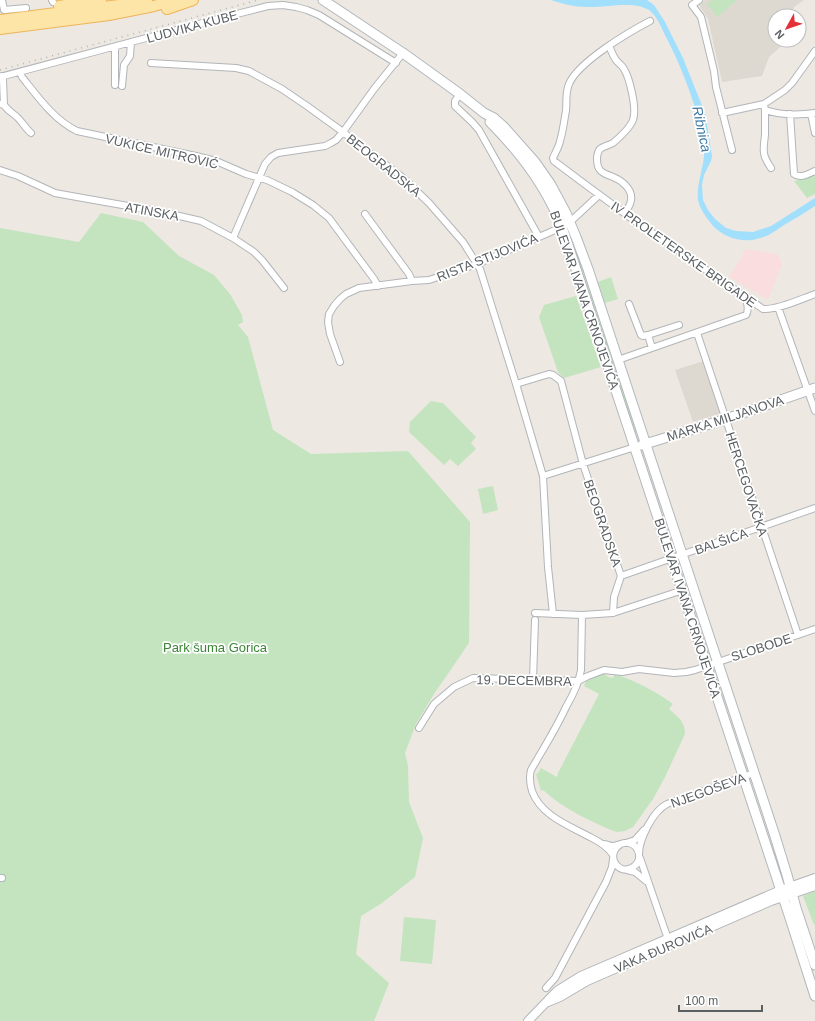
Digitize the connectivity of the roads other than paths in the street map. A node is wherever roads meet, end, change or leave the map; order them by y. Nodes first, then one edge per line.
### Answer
1 (2, 0) edge
2 (101, 0) edge
3 (147, 0) edge
4 (174, 0) edge
5 (193, 0) edge
6 (323, 0) edge
7 (699, 0) edge
8 (1, 14) edge
9 (26, 17) junction
10 (49, 18) junction
11 (650, 21) dead end
12 (0, 30) edge
13 (131, 42) junction
14 (609, 46) junction
15 (115, 47) junction
16 (815, 51) edge
17 (403, 53) junction
18 (151, 62) dead end
19 (396, 63) junction
20 (20, 72) junction
21 (1, 77) edge
22 (115, 85) dead end
23 (122, 86) dead end
24 (460, 94) junction
25 (2, 105) edge
26 (765, 107) junction
27 (484, 113) junction
28 (722, 113) junction
29 (813, 113) edge
30 (790, 114) junction
31 (343, 132) junction
32 (815, 132) edge
33 (31, 133) dead end
34 (732, 150) dead end
35 (771, 168) dead end
36 (0, 170) edge
37 (815, 171) edge
38 (259, 178) junction
39 (599, 195) junction
40 (365, 214) dead end
41 (625, 214) junction
42 (570, 222) junction
43 (562, 227) junction
44 (539, 237) junction
45 (233, 238) junction
46 (477, 264) junction
47 (412, 281) junction
48 (378, 286) junction
49 (284, 288) dead end
50 (815, 294) edge
51 (747, 298) junction
52 (629, 304) dead end
53 (778, 307) junction
54 (679, 324) dead end
55 (697, 333) junction
56 (648, 335) junction
57 (652, 348) junction
58 (618, 360) junction
59 (340, 362) dead end
60 (516, 384) junction
61 (812, 389) edge
62 (815, 411) edge
63 (726, 419) junction
64 (646, 444) junction
65 (636, 447) junction
66 (583, 464) junction
67 (543, 476) junction
68 (815, 508) edge
69 (762, 527) junction
70 (682, 554) junction
71 (672, 558) junction
72 (621, 576) junction
73 (683, 590) junction
74 (535, 613) dead end
75 (613, 613) junction
76 (554, 614) junction
77 (582, 615) junction
78 (535, 620) dead end
79 (815, 629) edge
80 (798, 635) junction
81 (718, 661) junction
82 (707, 665) junction
83 (533, 680) junction
84 (578, 681) junction
85 (419, 728) dead end
86 (754, 773) junction
87 (744, 776) junction
88 (648, 826) junction
89 (599, 842) junction
90 (623, 843) junction
91 (639, 855) junction
92 (613, 857) junction
93 (625, 869) junction
94 (815, 878) edge
95 (606, 882) junction
96 (647, 882) junction
97 (815, 886) edge
98 (787, 892) junction
99 (669, 942) junction
100 (815, 965) edge
101 (546, 988) dead end
102 (815, 996) edge
103 (528, 1021) edge

1 - 8 street
2 - 9 main road
3 - 10 main road
4 - 10 main road
5 - 9 main road
6 - 17 main road
7 - 28 street
8 - 9 main road
9 - 10 main road
9 - 12 main road
11 - 14 street
13 - 15 street, LUDVIKA KUBE
13 - 19 street, LUDVIKA KUBE
13 - 23 street
14 - 39 street, IV PROLETERSKE BRIGADE
14 - 41 street
15 - 20 street, LUDVIKA KUBE
15 - 22 street
16 - 26 street
17 - 19 street
17 - 24 main road
18 - 31 street, BEOGRADSKA
19 - 31 street
20 - 21 street, LUDVIKA KUBE
20 - 38 street, VUKICE MITROVIĆ
21 - 25 street
24 - 27 main road
24 - 44 street, BULEVAR IVANA CRNOJEVIĆA
25 - 33 street
26 - 28 street
26 - 30 street
26 - 35 street
27 - 42 main road, BULEVAR IVANA CRNOJEVIĆA
27 - 43 main road, BULEVAR IVANA CRNOJEVIĆA
28 - 34 street
29 - 30 street
29 - 32 street
30 - 37 street
31 - 38 street
31 - 46 street, BEOGRADSKA
36 - 45 street, ATINSKA
38 - 45 street
38 - 48 street, VUKICE MITROVIĆ
39 - 41 street, IV PROLETERSKE BRIGADE
39 - 42 street, IV PROLETERSKE BRIGADE
40 - 47 street
41 - 51 street, IV PROLETERSKE BRIGADE
42 - 43 street, IV PROLETERSKE BRIGADE
42 - 58 main road, BULEVAR IVANA CRNOJEVIĆA
43 - 44 street, RISTA STIJOVIĆA
43 - 65 main road, BULEVAR IVANA CRNOJEVIĆA
44 - 46 street, RISTA STIJOVIĆA
45 - 49 street, ATINSKA
46 - 47 street, RISTA STIJOVIĆA
46 - 60 street, BEOGRADSKA
47 - 48 street, RISTA STIJOVIĆA
48 - 59 street, RISTA STIJOVIĆA
50 - 53 street
51 - 53 street, IV PROLETERSKE BRIGADE
51 - 55 street
52 - 56 street
53 - 61 street
54 - 56 street
55 - 57 street
55 - 63 street, HERCEGOVAČKA
56 - 57 street
57 - 58 street
58 - 64 main road, BULEVAR IVANA CRNOJEVIĆA
60 - 66 street, BEOGRADSKA
60 - 67 street, BEOGRADSKA
61 - 62 street
61 - 63 main road, MARKA MILJANOVA
63 - 64 main road, MARKA MILJANOVA
63 - 69 street, HERCEGOVAČKA
64 - 65 main road, MARKA MILJANOVA
64 - 70 main road, BULEVAR IVANA CRNOJEVIĆA
65 - 66 street, BEOGRADSKA
65 - 71 main road, BULEVAR IVANA CRNOJEVIĆA
66 - 67 street, BEOGRADSKA
66 - 72 street, BEOGRADSKA
67 - 76 street, BEOGRADSKA
68 - 69 street, BALŠIĆA
69 - 70 street, BALŠIĆA
69 - 80 street, HERCEGOVAČKA
70 - 71 street, BALŠIĆA
70 - 81 main road, BULEVAR IVANA CRNOJEVIĆA
71 - 72 street, BEOGRADSKA
71 - 73 main road, BULEVAR IVANA CRNOJEVIĆA
72 - 75 street
73 - 75 street
73 - 82 main road, BULEVAR IVANA CRNOJEVIĆA
74 - 76 street
75 - 77 street
76 - 77 street
77 - 84 street, 19. DECEMBRA
78 - 83 street
79 - 80 street, SLOBODE
80 - 81 street, SLOBODE
81 - 82 street, SLOBODE
81 - 86 main road, BULEVAR IVANA CRNOJEVIĆA
82 - 84 street, 19. DECEMBRA
82 - 87 main road, BULEVAR IVANA CRNOJEVIĆA
83 - 84 street, 19. DECEMBRA
83 - 85 street, 19. DECEMBRA
84 - 89 street, 19. DECEMBRA
86 - 87 street, NJEGOŠEVA
86 - 98 main road, BULEVAR IVANA CRNOJEVIĆA
87 - 88 street, NJEGOŠEVA
87 - 98 main road, BULEVAR IVANA CRNOJEVIĆA
88 - 90 street
88 - 91 street
89 - 90 street, 19. DECEMBRA
89 - 92 street, 19. DECEMBRA
90 - 91 street
90 - 92 street
91 - 93 street
91 - 96 street, VAKA ĐUROVIĆA
92 - 93 street
92 - 95 street
93 - 95 street
93 - 96 street
94 - 98 street
95 - 101 street
96 - 99 street, VAKA ĐUROVIĆA
97 - 98 street
98 - 99 street, VAKA ĐUROVIĆA
98 - 100 main road, BULEVAR IVANA CRNOJEVIĆA
98 - 102 main road, BULEVAR IVANA CRNOJEVIĆA
99 - 103 street, VAKA ĐUROVIĆA

